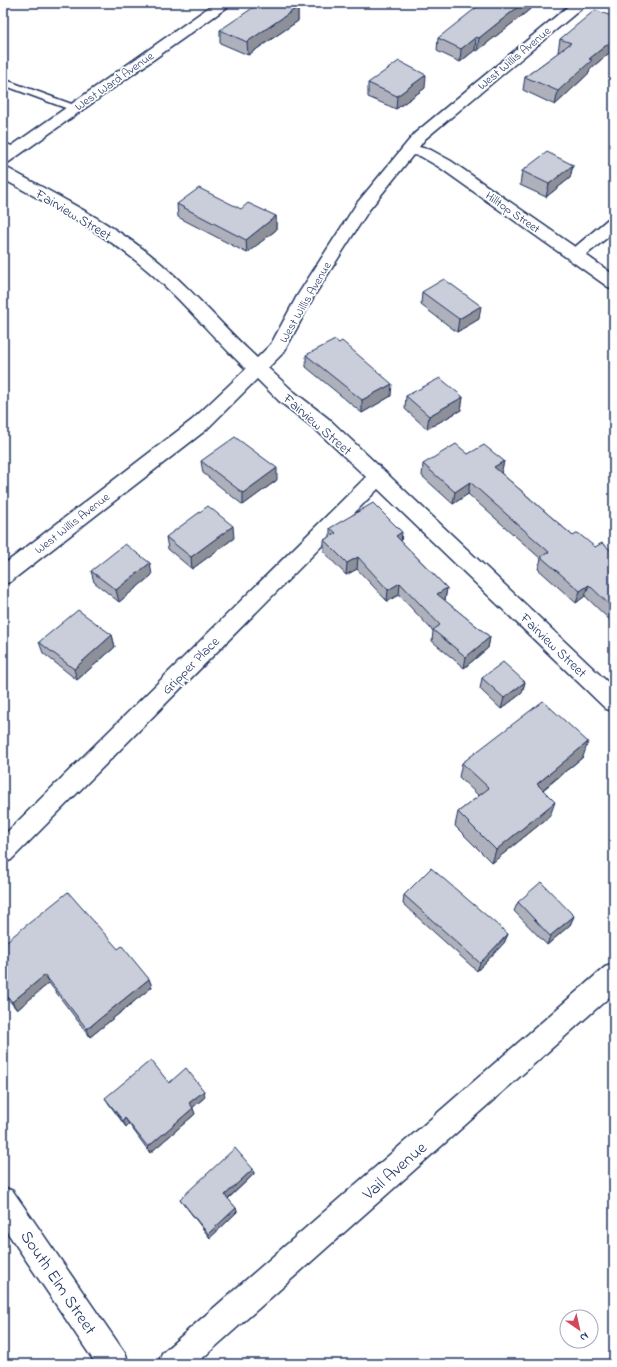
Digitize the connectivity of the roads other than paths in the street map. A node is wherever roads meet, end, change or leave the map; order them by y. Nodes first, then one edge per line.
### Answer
1 (224, 3) edge
2 (581, 3) edge
3 (3, 82) edge
4 (74, 108) junction
5 (408, 149) junction
6 (7, 151) edge
7 (3, 172) edge
8 (614, 223) edge
9 (575, 256) junction
10 (614, 283) edge
11 (257, 368) junction
12 (378, 478) junction
13 (3, 576) edge
14 (614, 702) edge
15 (3, 852) edge
16 (614, 976) edge
17 (3, 1201) edge
18 (114, 1364) edge
19 (173, 1364) edge

1 - 4 street, West Ward Avenue
2 - 5 street, West Willis Avenue
3 - 4 lane
4 - 6 street, West Ward Avenue
5 - 9 street, Hilltop Street
5 - 11 street, West Willis Avenue
7 - 11 street, Fairview Street
8 - 9 street
9 - 10 street, Hilltop Street
11 - 12 street, Fairview Street
11 - 13 street, West Willis Avenue
12 - 14 street, Fairview Street
12 - 15 street, Gripper Place
16 - 19 street, Vail Avenue
17 - 18 street, South Elm Street

